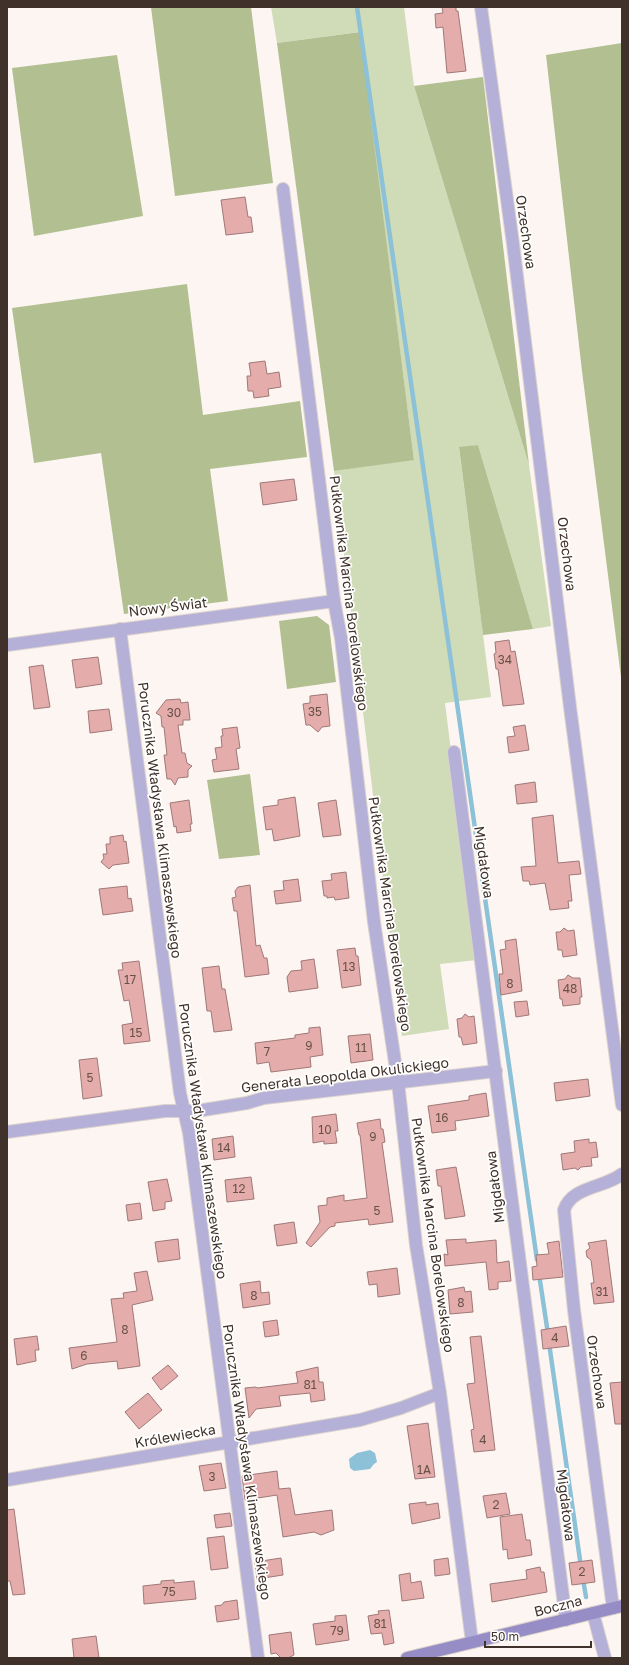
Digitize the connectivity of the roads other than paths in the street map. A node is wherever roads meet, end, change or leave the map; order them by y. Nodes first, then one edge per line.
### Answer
1 (481, 7) edge
2 (283, 189) dead end
3 (334, 600) junction
4 (120, 628) junction
5 (7, 645) edge
6 (454, 752) dead end
7 (496, 1071) junction
8 (398, 1082) junction
9 (622, 1105) edge
10 (184, 1112) junction
11 (7, 1132) edge
12 (622, 1174) edge
13 (440, 1393) junction
14 (229, 1442) junction
15 (7, 1480) edge
16 (618, 1607) edge
17 (593, 1613) junction
18 (566, 1620) junction
19 (472, 1642) junction
20 (258, 1658) edge
21 (407, 1658) edge
22 (605, 1658) edge

1 - 9 street, Orzechowa
2 - 3 street, Pułkownika Marcina Borelowskiego
3 - 4 street, Nowy Świat
3 - 8 street, Pułkownika Marcina Borelowskiego
4 - 5 street, Nowy Świat
4 - 10 street, Porucznika Władysława Klimaszewskiego
6 - 7 street, Migdałowa
7 - 8 street, Generała Leopolda Okulickiego
7 - 18 street, Migdałowa
8 - 10 street, Generała Leopolda Okulickiego
8 - 13 street, Pułkownika Marcina Borelowskiego
10 - 11 street, Generała Leopolda Okulickiego
10 - 14 street, Porucznika Władysława Klimaszewskiego
12 - 16 street, Orzechowa
13 - 14 street, Królewiecka
13 - 19 street, Pułkownika Marcina Borelowskiego
14 - 15 street, Królewiecka
14 - 20 street, Porucznika Władysława Klimaszewskiego
16 - 17 street, Boczna
17 - 18 street, Boczna
17 - 22 street
18 - 19 street, Boczna
19 - 21 street, Boczna

